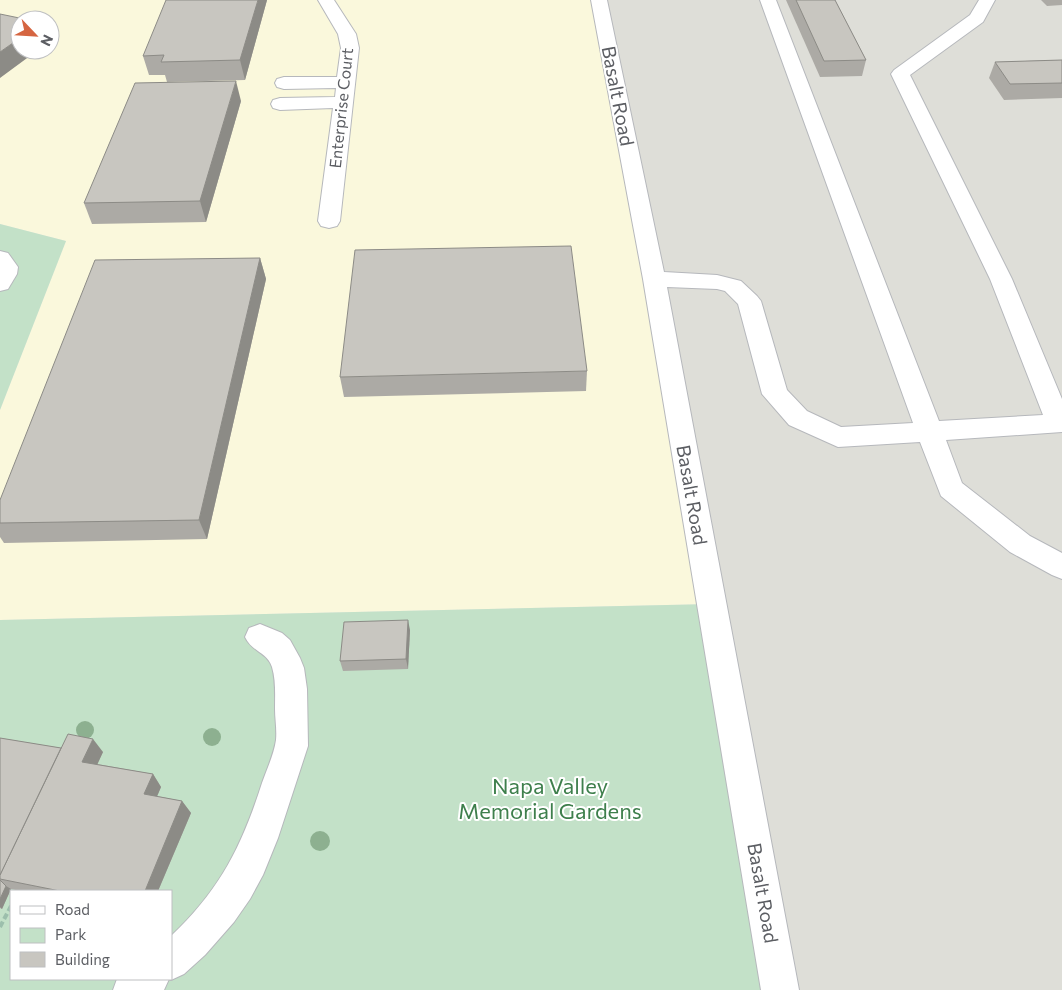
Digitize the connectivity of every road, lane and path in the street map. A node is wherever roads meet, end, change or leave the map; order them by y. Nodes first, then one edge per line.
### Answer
1 (326, 0) edge
2 (600, 0) edge
3 (768, 0) edge
4 (986, 0) edge
5 (345, 82) junction
6 (284, 83) dead end
7 (344, 102) junction
8 (280, 104) dead end
9 (329, 221) dead end
10 (0, 258) edge
11 (654, 280) junction
12 (0, 284) edge
13 (1060, 423) edge
14 (929, 430) junction
15 (1062, 567) edge
16 (260, 637) dead end
17 (10, 908) edge
18 (0, 927) edge
19 (172, 960) edge
20 (148, 980) edge
21 (132, 990) edge
22 (780, 990) edge

1 - 5 street, Enterprise Court
2 - 11 street, Basalt Road
3 - 14 street
4 - 13 street
5 - 6 street
5 - 7 street, Enterprise Court
7 - 8 street
7 - 9 street, Enterprise Court
10 - 12 street
11 - 14 street
11 - 22 street, Basalt Road
13 - 14 street
14 - 15 street
16 - 19 street
17 - 18 path
20 - 21 street

